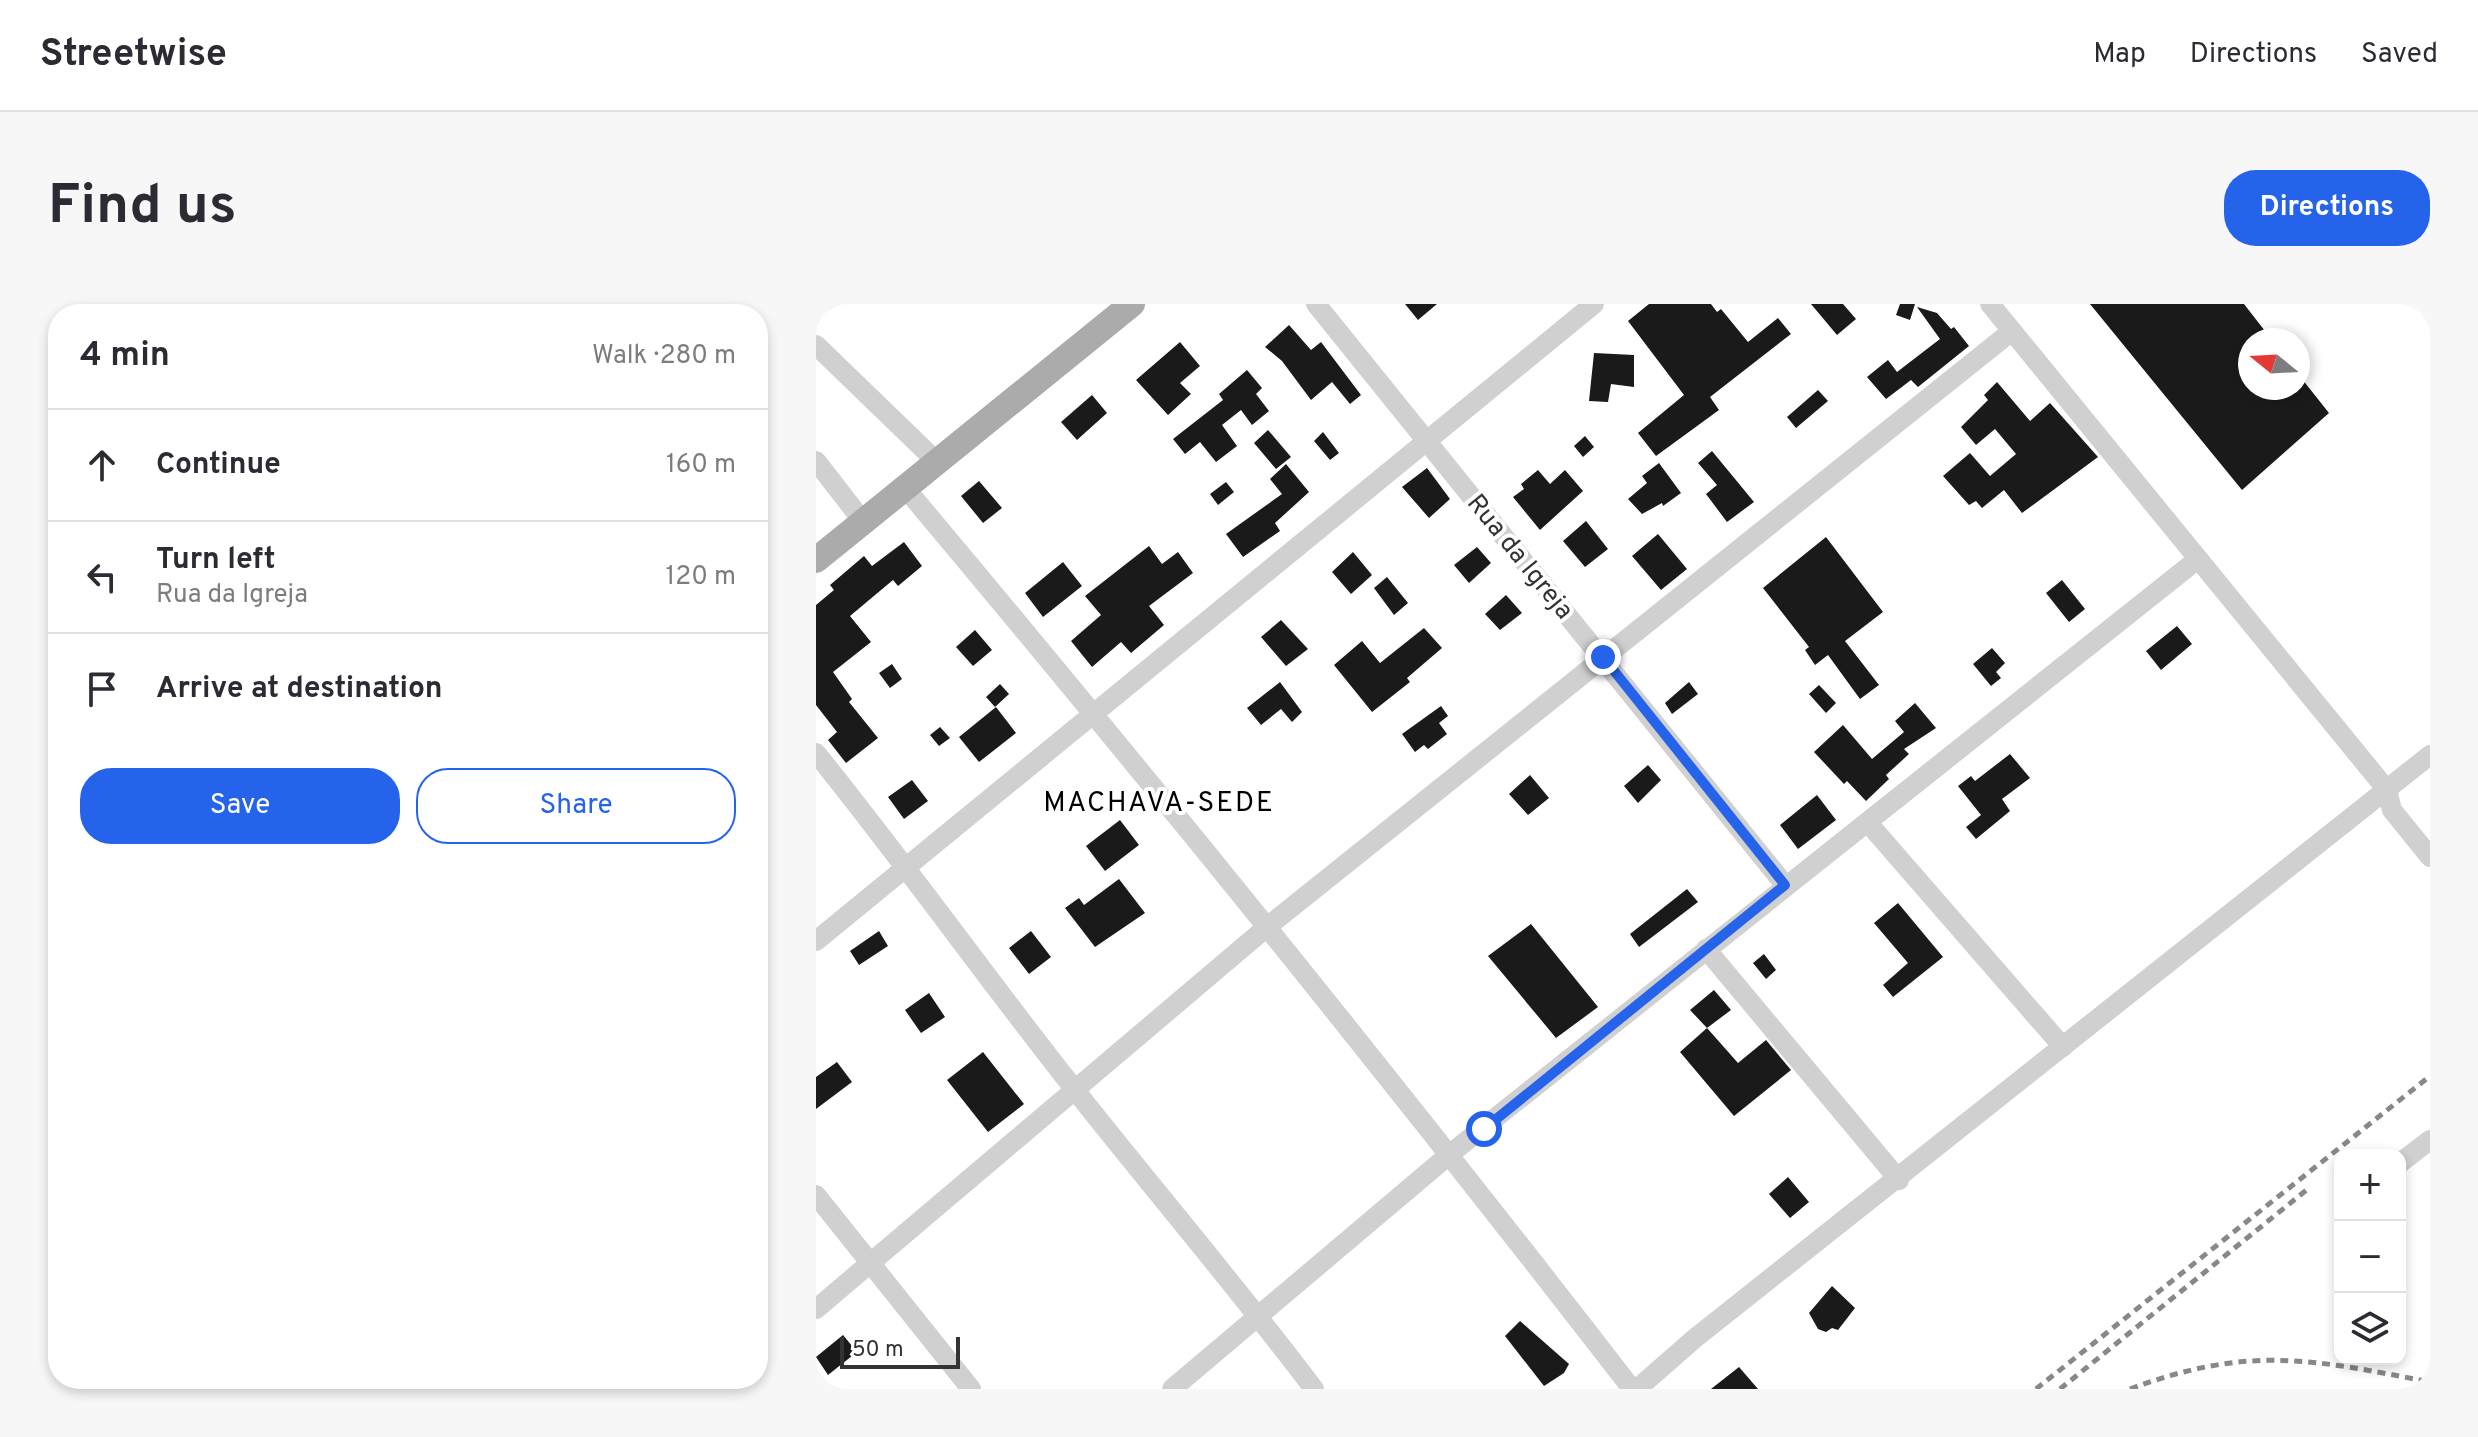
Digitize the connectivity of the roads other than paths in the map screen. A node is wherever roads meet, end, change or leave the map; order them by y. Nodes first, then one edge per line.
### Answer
1 (1132, 304) edge
2 (1316, 304) edge
3 (1594, 304) edge
4 (1990, 304) edge
5 (2012, 331) junction
6 (816, 345) edge
7 (1428, 441) junction
8 (816, 461) edge
9 (937, 462) junction
10 (906, 489) junction
11 (865, 524) junction
12 (2198, 559) junction
13 (816, 560) edge
14 (1603, 657) junction
15 (1095, 714) junction
16 (816, 753) edge
17 (2430, 755) edge
18 (2387, 790) junction
19 (1869, 824) junction
20 (2430, 857) edge
21 (907, 865) junction
22 (1785, 885) junction
23 (1267, 927) junction
24 (816, 941) edge
25 (1706, 949) junction
26 (2063, 1047) junction
27 (1073, 1088) junction
28 (2430, 1140) edge
29 (1450, 1154) junction
30 (2406, 1158) edge
31 (1899, 1180) junction
32 (816, 1195) edge
33 (870, 1266) junction
34 (816, 1309) edge
35 (1258, 1315) junction
36 (971, 1389) edge
37 (1172, 1389) edge
38 (1314, 1389) edge
39 (1635, 1389) edge

1 - 9 main road
2 - 7 street, Rua da Igreja
3 - 7 street
4 - 5 street
5 - 12 street
5 - 14 street
6 - 9 street
7 - 14 street, Rua da Igreja
7 - 15 street
8 - 11 street
9 - 10 main road
10 - 11 main road
10 - 15 street
11 - 13 main road
12 - 18 street
12 - 19 street
14 - 22 street, Rua da Igreja
14 - 23 street
15 - 21 street
15 - 23 street
16 - 21 street
17 - 18 street
18 - 20 street
18 - 26 street
19 - 22 street
19 - 26 street
21 - 24 street
21 - 27 street
22 - 25 street
23 - 27 street
23 - 29 street
25 - 29 street
25 - 31 street
26 - 31 street
27 - 33 street
27 - 35 street
28 - 30 street
29 - 35 street
29 - 39 street
31 - 39 street
32 - 33 street
33 - 34 street
33 - 36 street
35 - 37 street
35 - 38 street

